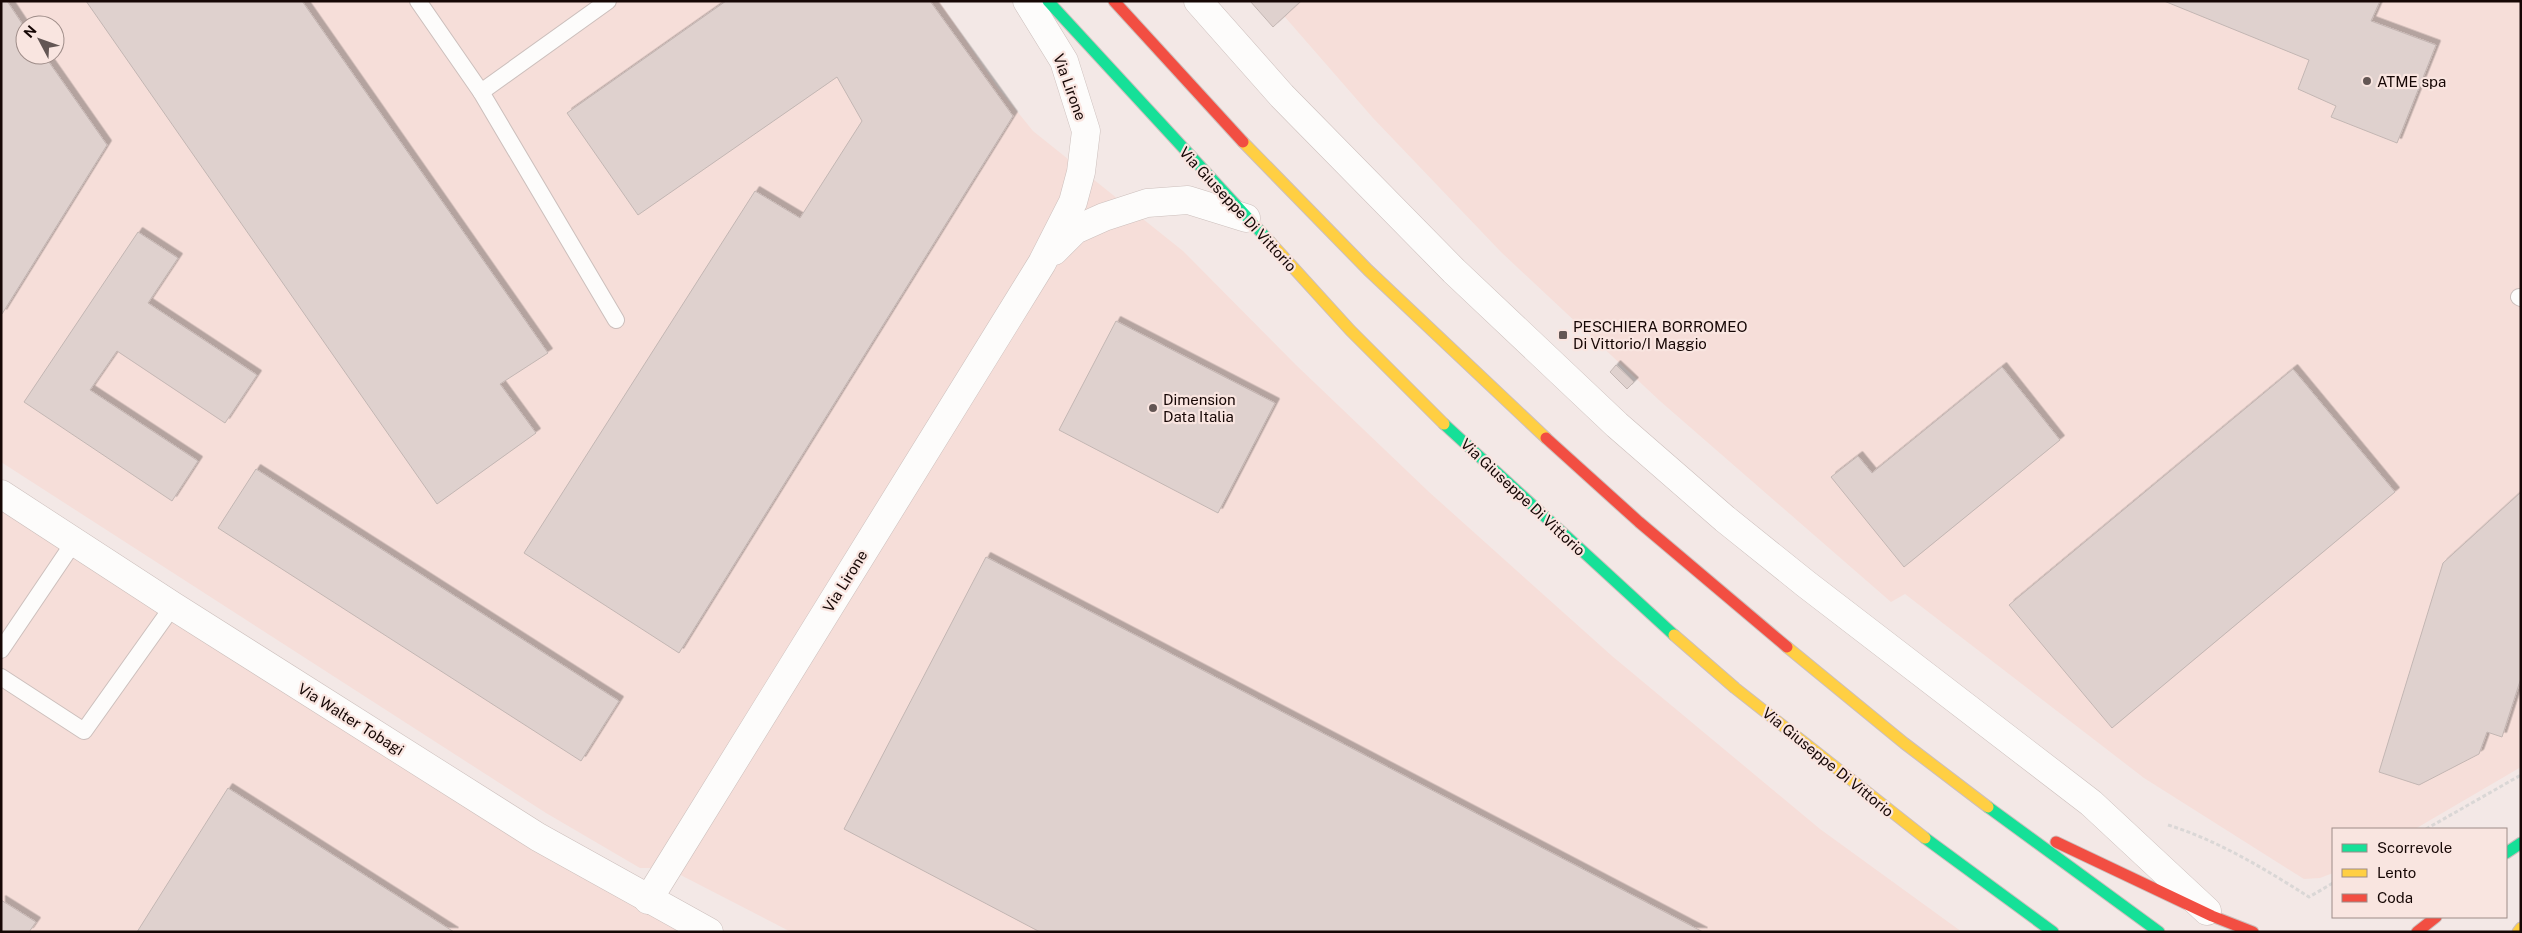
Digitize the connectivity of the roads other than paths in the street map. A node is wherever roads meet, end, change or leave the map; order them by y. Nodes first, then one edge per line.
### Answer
1 (418, 1) edge
2 (608, 1) edge
3 (1027, 1) edge
4 (1048, 1) edge
5 (1114, 1) edge
6 (1198, 1) edge
7 (481, 92) junction
8 (1246, 218) junction
9 (1042, 263) junction
10 (616, 320) dead end
11 (1, 494) edge
12 (74, 542) junction
13 (173, 606) junction
14 (1, 650) edge
15 (1, 677) edge
16 (1996, 814) junction
17 (2521, 843) edge
18 (2507, 852) edge
19 (648, 900) junction
20 (2212, 916) junction
21 (2435, 918) edge
22 (2521, 928) edge
23 (709, 932) edge
24 (2054, 932) edge
25 (2159, 932) edge
26 (2253, 932) edge
27 (2417, 932) edge
28 (2518, 932) edge

1 - 7 lane
2 - 7 lane
3 - 9 street, Via Lirone
4 - 8 main road, Via Giuseppe Di Vittorio
5 - 16 main road
6 - 20 street
7 - 10 lane
8 - 9 street, Via Lirone
8 - 24 main road, Via Giuseppe Di Vittorio
9 - 19 street, Via Lirone
11 - 12 street, Via Walter Tobagi
12 - 13 street, Via Walter Tobagi
12 - 14 lane
13 - 15 lane
13 - 19 street, Via Walter Tobagi
16 - 20 main road
16 - 25 main road
17 - 18 main road
19 - 23 street, Via Walter Tobagi
20 - 26 main road
21 - 27 main road
22 - 28 main road

